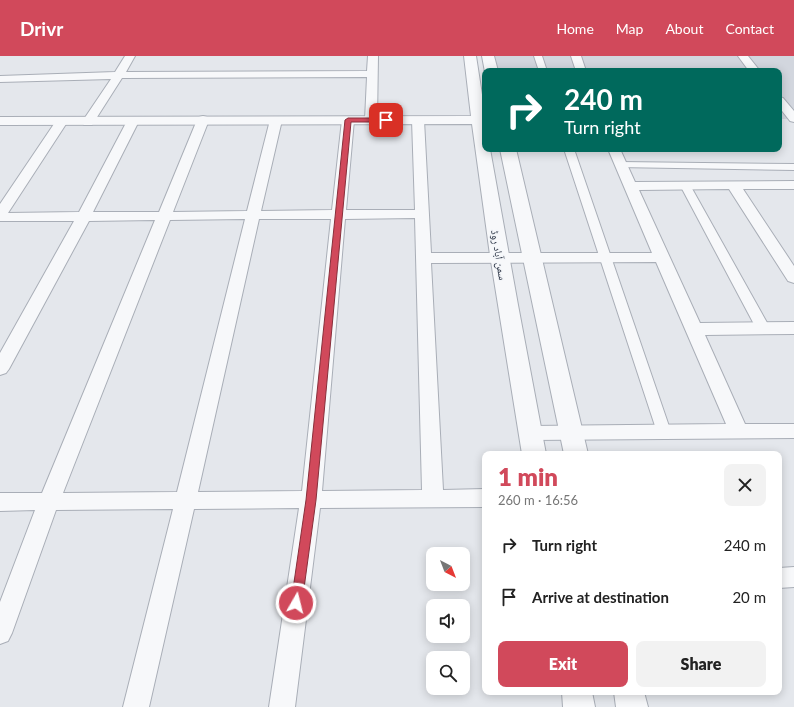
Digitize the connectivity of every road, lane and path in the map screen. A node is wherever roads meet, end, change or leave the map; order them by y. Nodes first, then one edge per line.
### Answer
1 (130, 56) edge
2 (373, 56) edge
3 (470, 56) edge
4 (488, 56) edge
5 (538, 56) edge
6 (576, 56) edge
7 (743, 56) edge
8 (491, 68) edge
9 (542, 68) edge
10 (580, 68) edge
11 (753, 68) edge
12 (373, 74) junction
13 (119, 75) junction
14 (0, 79) edge
15 (782, 104) edge
16 (794, 118) edge
17 (782, 119) edge
18 (203, 120) junction
19 (276, 120) junction
20 (348, 120) junction
21 (371, 120) junction
22 (418, 120) junction
23 (482, 120) edge
24 (0, 121) edge
25 (62, 121) junction
26 (133, 121) junction
27 (88, 122) junction
28 (486, 152) edge
29 (509, 152) edge
30 (570, 152) edge
31 (615, 152) edge
32 (621, 165) junction
33 (794, 167) edge
34 (734, 185) junction
35 (794, 185) edge
36 (630, 186) junction
37 (685, 186) junction
38 (422, 214) junction
39 (0, 215) edge
40 (253, 215) junction
41 (339, 215) junction
42 (84, 216) junction
43 (164, 216) junction
44 (662, 257) junction
45 (423, 258) junction
46 (499, 258) junction
47 (532, 258) junction
48 (606, 258) junction
49 (794, 278) edge
50 (763, 328) junction
51 (794, 328) edge
52 (694, 329) junction
53 (7, 343) edge
54 (0, 369) edge
55 (740, 431) junction
56 (794, 431) edge
57 (571, 432) junction
58 (664, 432) junction
59 (531, 433) junction
60 (534, 451) edge
61 (575, 451) edge
62 (482, 498) edge
63 (433, 499) junction
64 (311, 500) junction
65 (185, 501) junction
66 (0, 502) edge
67 (49, 502) junction
68 (794, 577) edge
69 (782, 578) edge
70 (0, 633) edge
71 (577, 695) edge
72 (630, 695) edge
73 (136, 707) edge
74 (282, 707) edge
75 (579, 707) edge
76 (632, 707) edge

1 - 13 street
2 - 12 street
3 - 23 street, سمن آباد روڈ
4 - 8 street
5 - 9 street
6 - 10 street
7 - 11 street
12 - 13 street
12 - 21 street
13 - 14 street
13 - 27 street
15 - 16 street
16 - 17 street
18 - 19 street
18 - 26 street
18 - 43 street
19 - 20 street
19 - 40 street
20 - 21 street
20 - 41 street
21 - 22 street
22 - 23 street
22 - 38 street
24 - 25 street
25 - 27 street
25 - 39 street
26 - 27 street
26 - 42 street
28 - 46 street, سمن آباد روڈ
29 - 47 street
30 - 48 street
31 - 32 street
32 - 33 street
32 - 36 street
34 - 35 street
34 - 37 street
34 - 49 street
36 - 37 street
36 - 44 street
37 - 50 street
38 - 41 street
38 - 45 street
39 - 42 street
40 - 41 street
40 - 43 street
40 - 65 street
41 - 64 street
42 - 43 street
42 - 53 street
43 - 67 street
44 - 48 street
44 - 52 street
45 - 46 street
45 - 63 street
46 - 47 street
46 - 59 street, سمن آباد روڈ
47 - 48 street
47 - 57 street
48 - 58 street
50 - 51 street
50 - 52 street
52 - 55 street
53 - 54 street
55 - 56 street
55 - 58 street
57 - 58 street
57 - 59 street
57 - 61 street
59 - 60 street, سمن آباد روڈ
62 - 63 street
63 - 64 street
64 - 65 street
64 - 74 street
65 - 67 street
65 - 73 street
66 - 67 street
67 - 70 street
68 - 69 street
71 - 75 street
72 - 76 street

